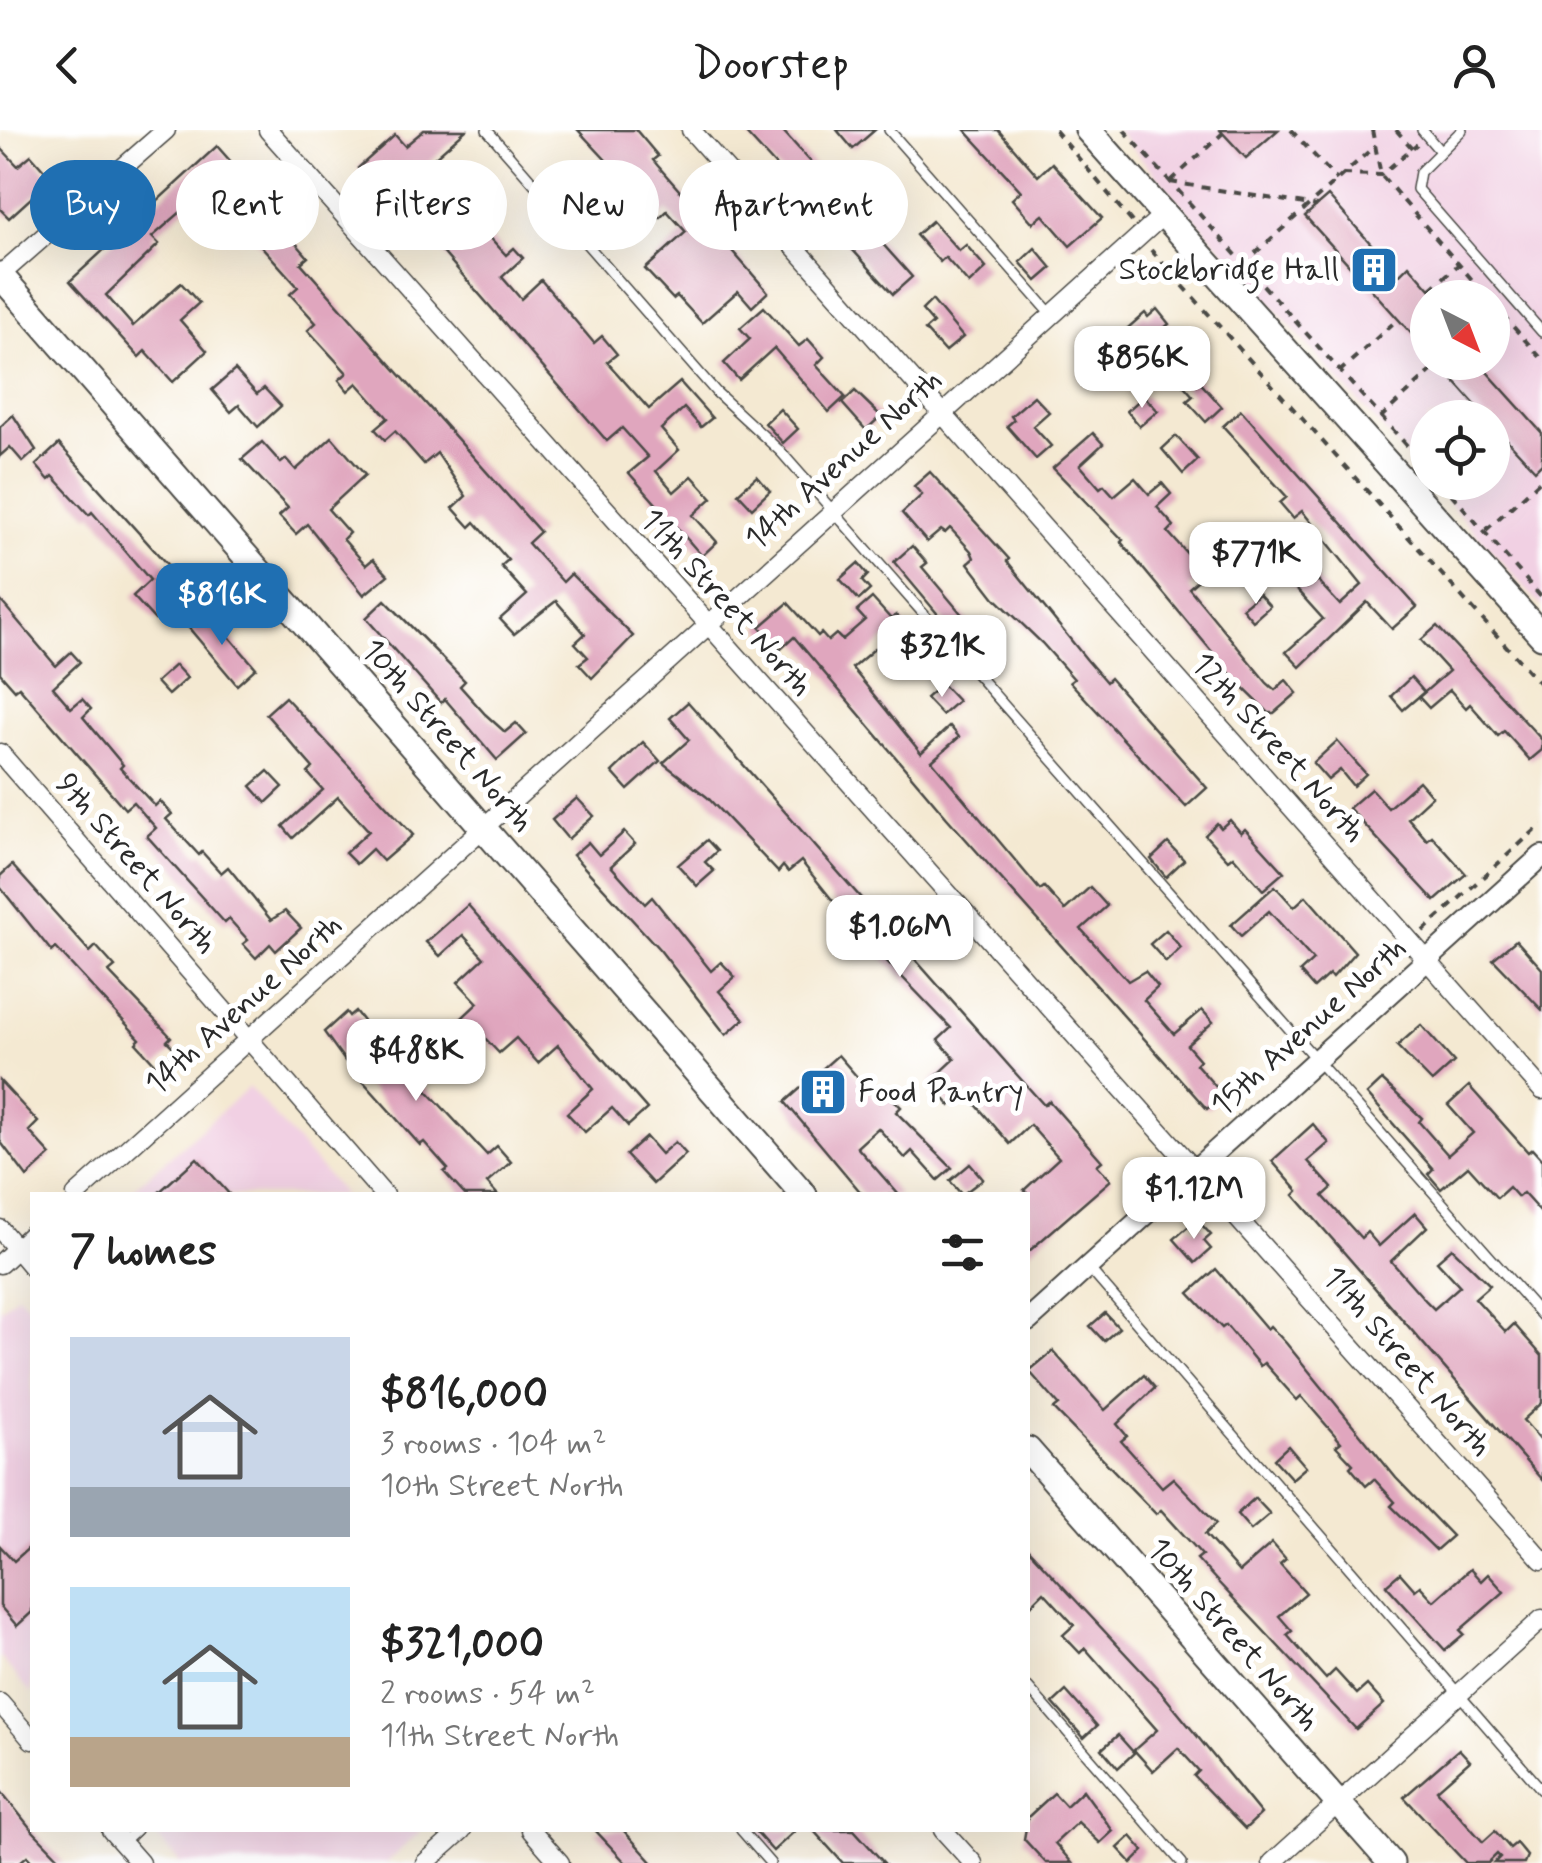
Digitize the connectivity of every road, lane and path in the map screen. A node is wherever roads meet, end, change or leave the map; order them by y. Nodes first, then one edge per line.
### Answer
1 (166, 130) edge
2 (268, 130) edge
3 (487, 130) edge
4 (692, 130) edge
5 (889, 130) edge
6 (1055, 130) edge
7 (1088, 130) edge
8 (1124, 130) edge
9 (1291, 130) edge
10 (1372, 130) edge
11 (1396, 130) edge
12 (1462, 130) edge
13 (1424, 133) edge
14 (1223, 134) dead end
15 (1376, 145) junction
16 (1412, 148) junction
17 (1439, 150) junction
18 (1343, 174) junction
19 (1380, 175) junction
20 (1336, 180) junction
21 (1170, 182) junction
22 (1314, 204) junction
23 (1164, 215) junction
24 (1140, 236) junction
25 (1470, 254) junction
26 (1243, 264) junction
27 (1459, 264) junction
28 (0, 275) edge
29 (1442, 280) edge
30 (1473, 280) edge
31 (1052, 314) junction
32 (1398, 318) dead end
33 (1510, 323) edge
34 (1542, 332) edge
35 (1542, 359) edge
36 (1339, 372) junction
37 (1422, 380) edge
38 (940, 414) junction
39 (1380, 418) junction
40 (1410, 449) edge
41 (1542, 479) edge
42 (1457, 500) edge
43 (832, 511) junction
44 (1486, 530) junction
45 (1542, 598) edge
46 (704, 626) junction
47 (1542, 636) edge
48 (1542, 686) edge
49 (0, 754) edge
50 (1542, 824) edge
51 (485, 830) junction
52 (1542, 856) edge
53 (1410, 942) junction
54 (1426, 960) junction
55 (248, 1040) junction
56 (1317, 1061) junction
57 (1542, 1090) edge
58 (1197, 1170) junction
59 (79, 1192) edge
60 (381, 1192) edge
61 (801, 1192) edge
62 (0, 1229) edge
63 (30, 1236) edge
64 (17, 1248) junction
65 (0, 1264) edge
66 (30, 1264) edge
67 (1088, 1267) junction
68 (1542, 1316) edge
69 (1030, 1319) edge
70 (1030, 1452) edge
71 (1542, 1560) edge
72 (1542, 1619) edge
73 (1030, 1689) edge
74 (1458, 1695) junction
75 (0, 1703) edge
76 (30, 1738) edge
77 (1542, 1790) edge
78 (1338, 1803) junction
79 (460, 1832) edge
80 (533, 1832) edge
81 (743, 1832) edge
82 (945, 1832) edge
83 (123, 1834) edge
84 (140, 1863) edge
85 (425, 1863) edge
86 (560, 1863) edge
87 (770, 1863) edge
88 (972, 1863) edge
89 (1182, 1863) edge
90 (1272, 1863) edge
91 (1391, 1863) edge

1 - 28 street
2 - 46 street, 11th Street North
3 - 43 lane
4 - 38 street, 12th Street North
5 - 31 lane
6 - 24 path
7 - 23 main road
8 - 21 path
9 - 20 path
10 - 15 path
11 - 16 path
12 - 17 lane
13 - 16 path
13 - 17 lane
14 - 21 path
15 - 18 path
15 - 19 path
16 - 19 path
17 - 25 lane
18 - 19 path
18 - 20 path
19 - 27 path
20 - 22 path
21 - 22 path
21 - 26 path
22 - 26 path
23 - 24 street, 14th Avenue North
23 - 47 main road
24 - 31 street, 14th Avenue North
24 - 48 path
25 - 27 path
25 - 34 lane
26 - 36 path
27 - 29 path
27 - 30 path
28 - 51 main road, 10th Street North
31 - 38 street, 14th Avenue North
32 - 36 path
33 - 35 path
36 - 39 path
37 - 39 path
38 - 43 street, 14th Avenue North
38 - 53 street, 12th Street North
39 - 40 path
41 - 44 path
42 - 44 path
43 - 46 street, 14th Avenue North
43 - 56 lane
44 - 45 path
46 - 51 street, 14th Avenue North
46 - 58 street, 11th Street North
49 - 55 street, 9th Street North
50 - 53 path
51 - 55 street, 14th Avenue North
51 - 61 main road, 10th Street North
52 - 54 street, 15th Avenue North
53 - 54 street, 12th Street North
54 - 56 street, 15th Avenue North
54 - 57 street, 12th Street North
55 - 59 street, 14th Avenue North
55 - 60 street, 9th Street North
56 - 58 street, 15th Avenue North
56 - 68 lane
58 - 67 street, 15th Avenue North
58 - 71 street, 11th Street North
62 - 64 street
63 - 64 street
64 - 65 street
64 - 66 street
67 - 69 street, 15th Avenue North
67 - 74 lane
70 - 78 main road, 10th Street North
72 - 74 street
73 - 89 lane
74 - 77 lane
74 - 78 street
75 - 76 street
78 - 90 street
78 - 91 main road, 10th Street North
79 - 85 street
80 - 86 street
81 - 87 lane
82 - 88 street
83 - 84 street

